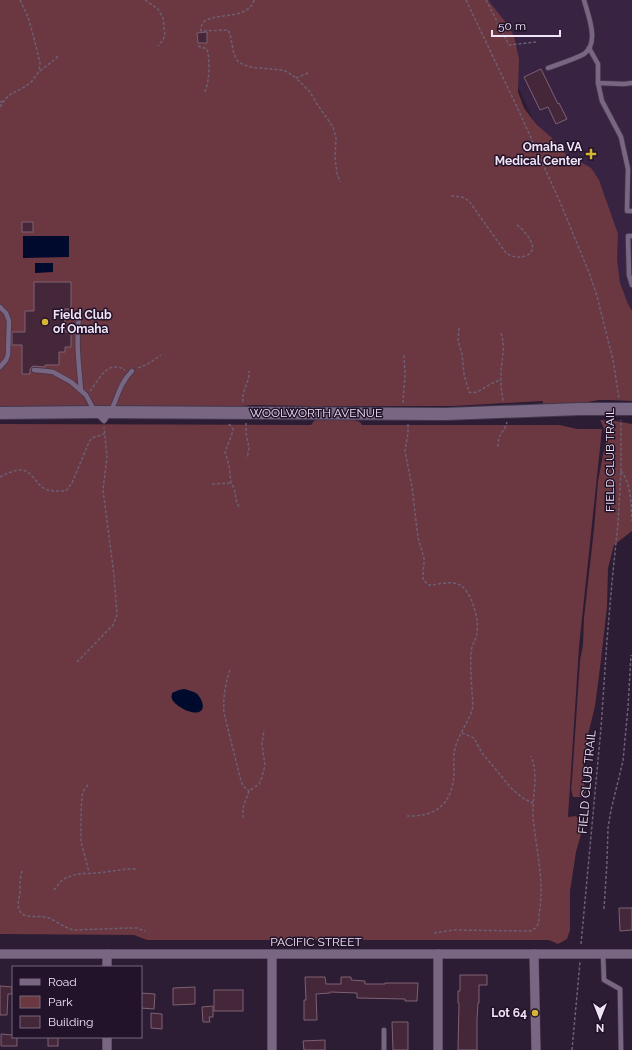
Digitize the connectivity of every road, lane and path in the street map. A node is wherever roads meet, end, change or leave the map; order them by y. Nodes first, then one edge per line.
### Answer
1 (20, 0) edge
2 (144, 0) edge
3 (254, 0) edge
4 (466, 0) edge
5 (486, 0) edge
6 (584, 0) edge
7 (536, 42) dead end
8 (158, 46) dead end
9 (198, 46) dead end
10 (589, 48) junction
11 (58, 56) dead end
12 (548, 68) dead end
13 (39, 72) junction
14 (308, 73) dead end
15 (296, 78) junction
16 (598, 83) junction
17 (632, 83) edge
18 (204, 93) dead end
19 (4, 100) junction
20 (0, 102) edge
21 (0, 108) edge
22 (340, 182) dead end
23 (451, 196) dead end
24 (632, 211) edge
25 (516, 224) dead end
26 (632, 236) edge
27 (630, 260) edge
28 (632, 285) edge
29 (0, 306) edge
30 (80, 312) dead end
31 (459, 328) dead end
32 (501, 333) dead end
33 (161, 355) dead end
34 (404, 355) dead end
35 (0, 367) edge
36 (34, 370) dead end
37 (132, 371) junction
38 (501, 380) junction
39 (81, 390) junction
40 (86, 395) junction
41 (619, 398) dead end
42 (632, 409) edge
43 (95, 412) junction
44 (0, 413) edge
45 (107, 417) junction
46 (507, 417) junction
47 (406, 418) junction
48 (621, 420) dead end
49 (229, 421) dead end
50 (105, 434) junction
51 (498, 447) dead end
52 (621, 471) junction
53 (0, 477) edge
54 (231, 483) junction
55 (212, 484) dead end
56 (240, 508) dead end
57 (632, 521) edge
58 (631, 655) edge
59 (77, 662) dead end
60 (230, 670) dead end
61 (264, 730) dead end
62 (462, 733) junction
63 (531, 756) dead end
64 (88, 785) dead end
65 (249, 791) junction
66 (533, 803) junction
67 (407, 816) dead end
68 (243, 818) dead end
69 (138, 869) dead end
70 (22, 870) dead end
71 (89, 873) junction
72 (54, 890) dead end
73 (604, 909) dead end
74 (144, 931) dead end
75 (434, 933) dead end
76 (581, 949) dead end
77 (0, 954) edge
78 (107, 954) junction
79 (272, 954) junction
80 (438, 954) junction
81 (534, 954) junction
82 (603, 954) junction
83 (632, 954) edge
84 (580, 960) dead end
85 (107, 966) edge
86 (384, 1030) dead end
87 (107, 1038) edge
88 (107, 1050) edge
89 (272, 1050) edge
90 (384, 1050) edge
91 (438, 1050) edge
92 (536, 1050) edge
93 (572, 1050) edge
94 (621, 1050) edge

1 - 13 path
2 - 8 path
3 - 15 path
4 - 41 path, FIELD CLUB TRAIL
5 - 7 path
6 - 10 lane
9 - 18 path
10 - 12 lane
10 - 16 lane
11 - 13 path
13 - 19 path
14 - 15 path
15 - 22 path
16 - 17 lane
16 - 24 lane
19 - 20 path
19 - 21 path
23 - 25 path
26 - 27 lane
27 - 28 lane
29 - 35 lane
30 - 39 lane
31 - 38 path
32 - 38 path
33 - 37 path
34 - 47 path
36 - 39 lane
37 - 40 path
37 - 45 lane
38 - 46 path
39 - 40 lane
40 - 43 lane
42 - 46 street, WOOLWORTH AVENUE, bridge
43 - 44 street, WOOLWORTH AVENUE
43 - 45 street, WOOLWORTH AVENUE
45 - 47 street, WOOLWORTH AVENUE
45 - 50 path
46 - 47 street, WOOLWORTH AVENUE
46 - 51 path
47 - 62 path
48 - 52 path, FIELD CLUB TRAIL
49 - 54 path
50 - 53 path
50 - 59 path
52 - 57 path
52 - 76 path, FIELD CLUB TRAIL
54 - 55 path
54 - 56 path
58 - 73 path
60 - 65 path
61 - 65 path
62 - 66 path
62 - 67 path
63 - 66 path
64 - 71 path
65 - 68 path
66 - 75 path
69 - 71 path
70 - 74 path
71 - 72 path
77 - 78 street, PACIFIC STREET
78 - 79 street, PACIFIC STREET
78 - 85 street
79 - 80 street, PACIFIC STREET
79 - 89 street
80 - 81 street, PACIFIC STREET
80 - 91 street
81 - 82 street, PACIFIC STREET
81 - 92 street
82 - 83 street, PACIFIC STREET
82 - 94 lane
84 - 93 path
86 - 90 lane
87 - 88 street

